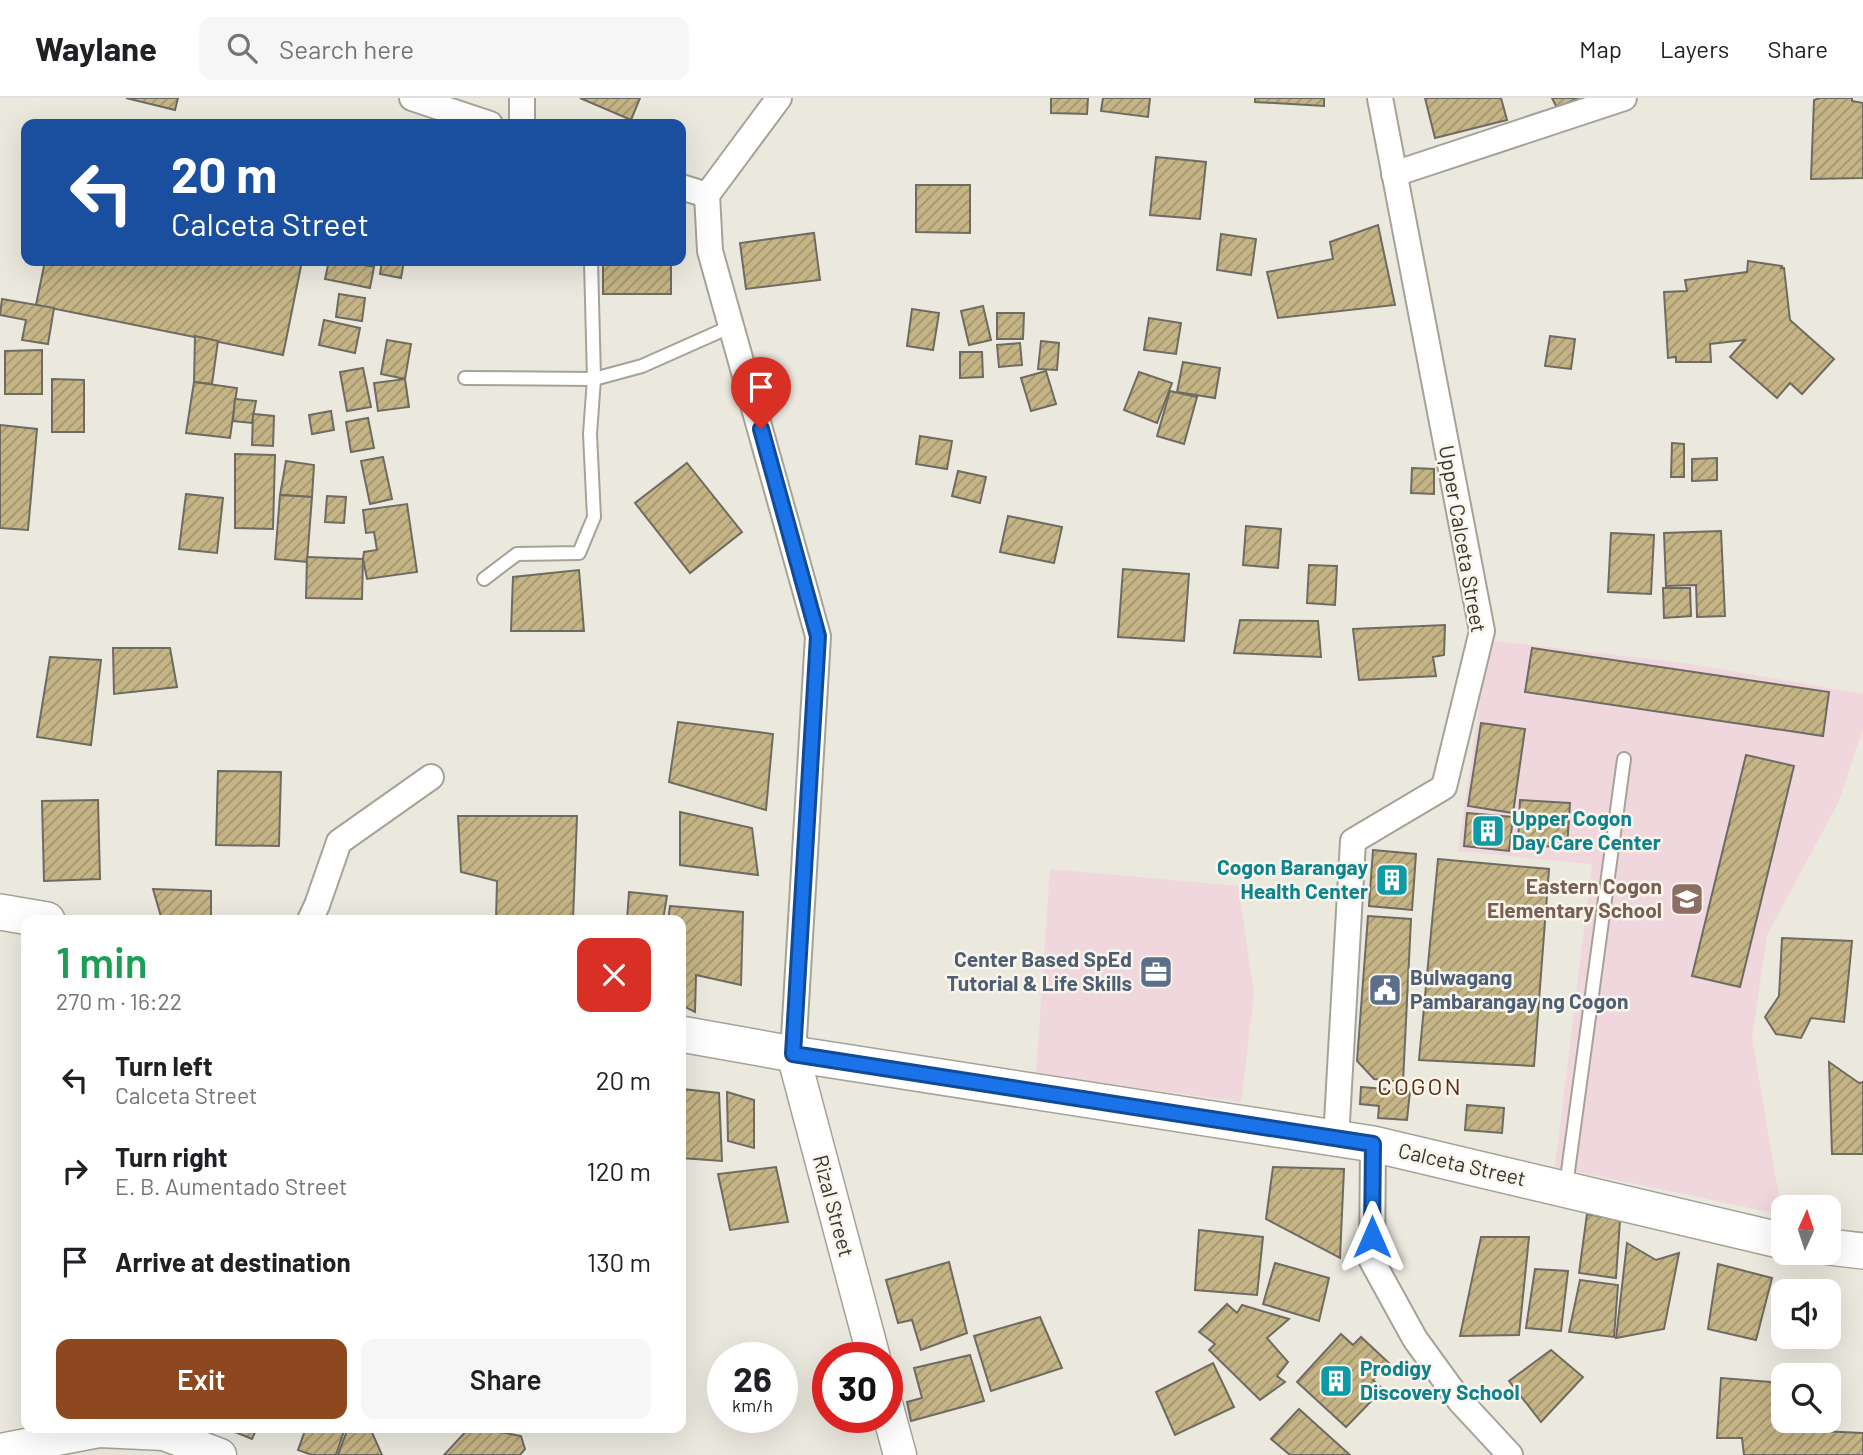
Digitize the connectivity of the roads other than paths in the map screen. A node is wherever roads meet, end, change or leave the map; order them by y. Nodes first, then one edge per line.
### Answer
1 (412, 98) edge
2 (522, 98) edge
3 (779, 98) edge
4 (1380, 98) edge
5 (1624, 98) edge
6 (476, 119) edge
7 (522, 119) edge
8 (1394, 174) junction
9 (686, 189) edge
10 (707, 195) junction
11 (591, 266) edge
12 (732, 326) junction
13 (465, 378) dead end
14 (594, 379) junction
15 (484, 579) dead end
16 (1624, 759) dead end
17 (431, 776) dead end
18 (0, 912) edge
19 (312, 915) edge
20 (21, 916) edge
21 (686, 1035) edge
22 (793, 1054) junction
23 (1336, 1139) junction
24 (1373, 1144) junction
25 (1566, 1190) junction
26 (1771, 1238) edge
27 (1841, 1248) edge
28 (1863, 1251) edge
29 (870, 1342) edge
30 (89, 1433) edge
31 (164, 1433) edge
32 (894, 1433) edge
33 (0, 1450) edge
34 (220, 1455) edge
35 (900, 1455) edge
36 (1510, 1455) edge

1 - 6 street
2 - 7 street
3 - 10 street
4 - 8 street, Upper Calceta Street
5 - 8 street
8 - 23 street, Upper Calceta Street
9 - 10 street
10 - 12 street
11 - 14 lane
12 - 14 lane
12 - 22 street
13 - 14 lane
14 - 15 lane
16 - 25 lane
17 - 19 street
18 - 20 main road
21 - 22 main road, Calceta Street
22 - 23 main road, Calceta Street
22 - 29 street, Rizal Street
23 - 24 main road, Calceta Street
24 - 25 main road, Calceta Street
24 - 36 street
25 - 26 main road, Calceta Street
27 - 28 main road
30 - 33 street
31 - 34 street
32 - 35 street

